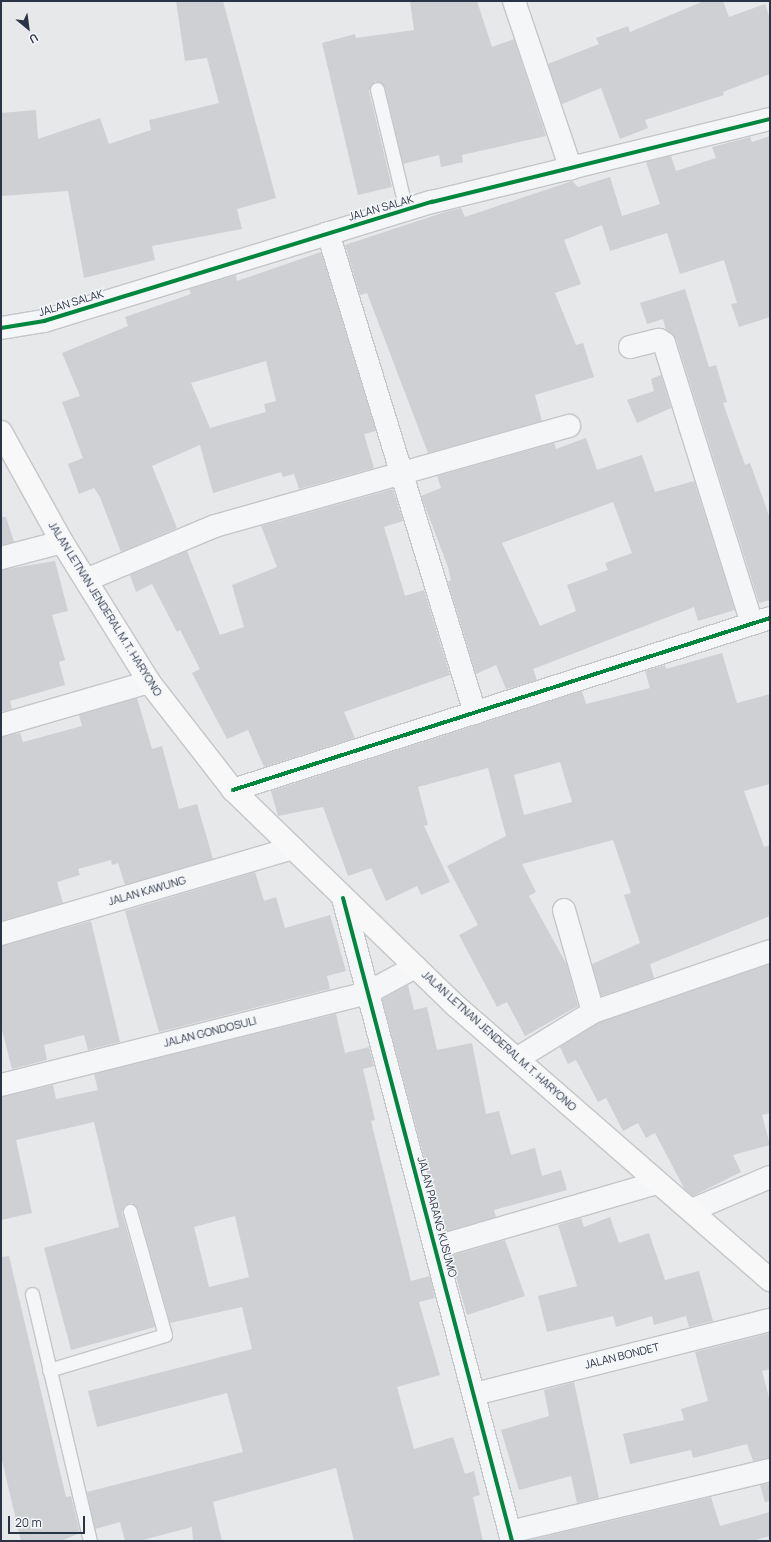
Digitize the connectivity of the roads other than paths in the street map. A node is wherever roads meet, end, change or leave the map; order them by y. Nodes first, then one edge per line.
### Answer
1 (514, 1) edge
2 (377, 89) dead end
3 (770, 120) edge
4 (571, 168) junction
5 (406, 210) junction
6 (328, 233) junction
7 (1, 328) edge
8 (630, 347) dead end
9 (569, 426) dead end
10 (1, 432) edge
11 (404, 473) junction
12 (62, 542) junction
13 (1, 558) edge
14 (86, 580) junction
15 (761, 621) edge
16 (149, 682) junction
17 (475, 713) junction
18 (1, 725) edge
19 (233, 790) junction
20 (293, 848) junction
21 (343, 898) junction
22 (564, 910) dead end
23 (1, 934) edge
24 (770, 951) edge
25 (415, 967) junction
26 (367, 993) junction
27 (593, 1012) junction
28 (518, 1058) junction
29 (1, 1085) edge
30 (770, 1177) edge
31 (657, 1183) junction
32 (692, 1210) junction
33 (130, 1211) dead end
34 (436, 1247) junction
35 (770, 1280) edge
36 (32, 1294) dead end
37 (770, 1320) edge
38 (49, 1370) junction
39 (475, 1394) junction
40 (770, 1470) edge
41 (511, 1536) edge
42 (90, 1541) edge

1 - 4 street
2 - 5 lane
3 - 4 street, JALAN SALAK
4 - 5 street, JALAN SALAK
5 - 6 street, JALAN SALAK
6 - 7 street, JALAN SALAK
6 - 11 street
8 - 15 street
9 - 11 street
10 - 12 highway, JALAN LETNAN JENDERAL M.T. HARYONO
11 - 14 street
11 - 17 street
12 - 13 street
12 - 14 highway, JALAN LETNAN JENDERAL M.T. HARYONO
14 - 16 highway, JALAN LETNAN JENDERAL M.T. HARYONO
15 - 17 street
16 - 18 street
16 - 19 highway, JALAN LETNAN JENDERAL M.T. HARYONO
17 - 19 street
19 - 20 highway, JALAN LETNAN JENDERAL M.T. HARYONO
20 - 21 highway, JALAN LETNAN JENDERAL M.T. HARYONO
20 - 23 street, JALAN KAWUNG
21 - 25 highway, JALAN LETNAN JENDERAL M.T. HARYONO
21 - 26 street, JALAN PARANG KUSUMO
22 - 27 street
24 - 27 street
25 - 26 street, JALAN GONDOSULI
25 - 28 highway, JALAN LETNAN JENDERAL M.T. HARYONO
26 - 29 street, JALAN GONDOSULI
26 - 34 street, JALAN PARANG KUSUMO
27 - 28 street
28 - 31 highway, JALAN LETNAN JENDERAL M.T. HARYONO
30 - 32 street
31 - 32 highway, JALAN LETNAN JENDERAL M.T. HARYONO
31 - 34 street
32 - 35 highway, JALAN LETNAN JENDERAL M.T. HARYONO
33 - 38 lane
34 - 39 street, JALAN PARANG KUSUMO
36 - 38 lane
37 - 39 street, JALAN BONDET
38 - 42 lane
39 - 41 street, JALAN PARANG KUSUMO
40 - 41 street

